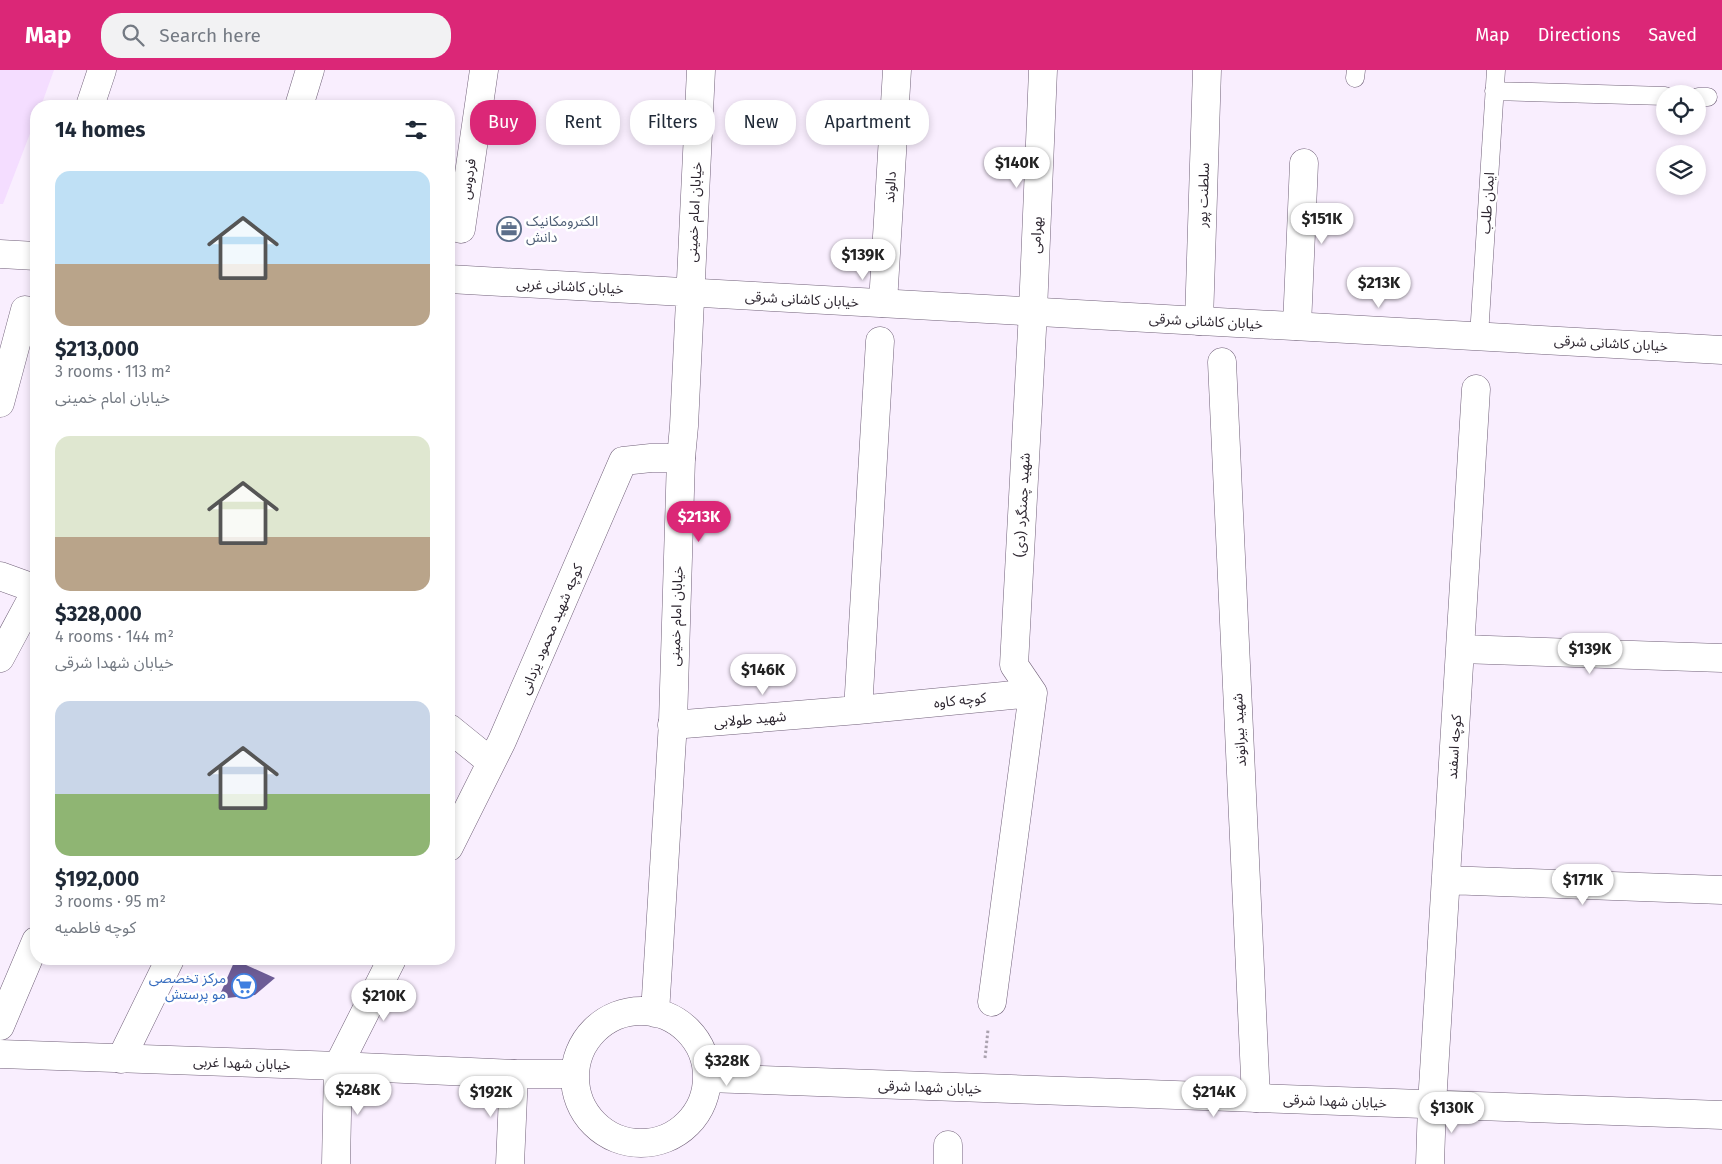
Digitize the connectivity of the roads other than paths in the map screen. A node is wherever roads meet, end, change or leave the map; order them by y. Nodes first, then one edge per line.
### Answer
1 (102, 70) edge
2 (310, 70) edge
3 (484, 70) edge
4 (701, 70) edge
5 (897, 70) edge
6 (1044, 70) edge
7 (1207, 70) edge
8 (1496, 70) edge
9 (1494, 91) junction
10 (1656, 96) edge
11 (92, 100) edge
12 (301, 100) edge
13 (1304, 163) dead end
14 (461, 229) dead end
15 (0, 254) edge
16 (30, 256) edge
17 (455, 279) edge
18 (690, 292) junction
19 (883, 303) junction
20 (25, 310) dead end
21 (1033, 311) junction
22 (1199, 321) junction
23 (1297, 326) junction
24 (1479, 336) junction
25 (880, 341) dead end
26 (1722, 350) edge
27 (1222, 362) dead end
28 (1476, 389) dead end
29 (0, 403) edge
30 (681, 458) junction
31 (0, 576) edge
32 (30, 588) edge
33 (30, 601) edge
34 (1460, 650) junction
35 (0, 658) edge
36 (1722, 658) edge
37 (1033, 693) junction
38 (858, 710) junction
39 (672, 725) junction
40 (455, 733) edge
41 (491, 762) junction
42 (455, 835) edge
43 (1446, 880) junction
44 (1722, 890) edge
45 (30, 956) edge
46 (167, 965) edge
47 (389, 965) edge
48 (992, 1002) road end
49 (655, 1013) junction
50 (0, 1026) edge
51 (0, 1054) edge
52 (121, 1059) junction
53 (338, 1066) junction
54 (514, 1074) junction
55 (574, 1074) junction
56 (708, 1078) junction
57 (1256, 1098) junction
58 (1432, 1104) junction
59 (1722, 1115) edge
60 (639, 1154) edge
61 (336, 1164) edge
62 (510, 1164) edge
63 (1430, 1164) edge

1 - 11 street
2 - 12 street
3 - 14 street, فردوس
4 - 18 street, خیابان امام خمینی
5 - 19 street, دالوند
6 - 21 street, بهرامی
7 - 22 street, سلطنت پور
8 - 9 lane, ایمان طلب
9 - 10 lane
9 - 24 lane, ایمان طلب
13 - 23 street
15 - 16 street
17 - 18 street, خیابان کاشانی غربی
18 - 19 street, خیابان کاشانی شرقی
18 - 30 street, خیابان امام خمینی
19 - 21 street, خیابان کاشانی شرقی
20 - 29 street
21 - 22 street, خیابان کاشانی شرقی
21 - 37 street, شهید چمنگرد (دی)
22 - 23 street, خیابان کاشانی شرقی
23 - 24 street, خیابان کاشانی شرقی
24 - 26 street, خیابان کاشانی شرقی
25 - 38 street
27 - 57 street, شهید بیرانوند
28 - 34 street, کوچه اسفند
30 - 39 street, خیابان امام خمینی
30 - 41 street, کوچه شهید محمود یزدانی
31 - 32 street
33 - 35 street
34 - 36 street
34 - 43 street, کوچه اسفند
37 - 38 street, کوچه کاوه
37 - 48 street
38 - 39 street, شهید طولابی
39 - 49 street, خیابان امام خمینی
40 - 41 street
41 - 42 street, کوچه شهید محمود یزدانی
43 - 44 street
43 - 58 street, کوچه اسفند
45 - 50 street
46 - 52 street
47 - 53 street
49 - 55 street
49 - 56 street
51 - 52 street, خیابان شهدا غربی
52 - 53 street, خیابان شهدا غربی
53 - 54 street, خیابان شهدا غربی
53 - 61 street
54 - 55 street, خیابان شهدا غربی
54 - 62 street
55 - 60 street
56 - 57 street, خیابان شهدا شرقی
56 - 60 street
57 - 58 street, خیابان شهدا شرقی
58 - 59 street, خیابان شهدا شرقی
58 - 63 street, کوچه اسفند

